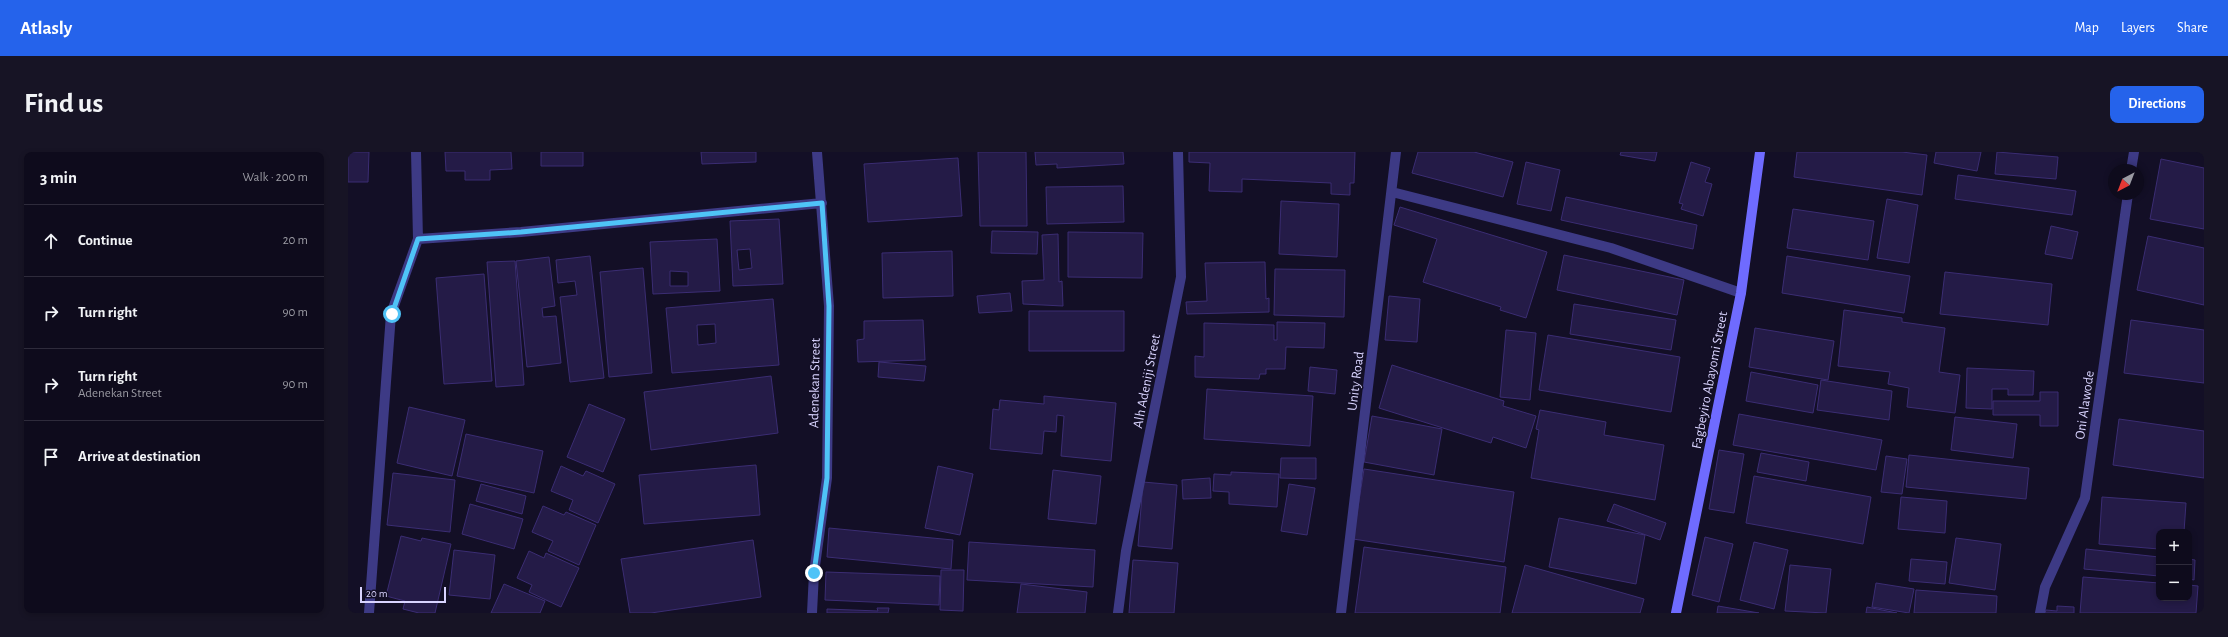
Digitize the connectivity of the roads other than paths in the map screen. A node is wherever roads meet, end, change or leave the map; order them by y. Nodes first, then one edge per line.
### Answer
1 (416, 152) edge
2 (817, 152) edge
3 (1178, 152) edge
4 (1396, 152) edge
5 (1760, 152) edge
6 (2134, 152) edge
7 (2132, 164) edge
8 (1392, 192) junction
9 (2127, 200) edge
10 (822, 203) junction
11 (418, 239) junction
12 (1741, 293) junction
13 (370, 613) edge
14 (812, 613) edge
15 (1118, 613) edge
16 (1341, 613) edge
17 (1676, 613) edge
18 (2040, 613) edge

1 - 11 street
2 - 10 street, Adenekan Street
3 - 15 street, Alh Adeniji Street
4 - 8 street, Unity Road
5 - 12 street, Fagbeyiro Abayomi Street
6 - 7 street
8 - 12 street
8 - 16 street, Unity Road
9 - 18 street, Oni Alawode
10 - 11 street
10 - 14 street, Adenekan Street
11 - 13 street
12 - 17 street, Fagbeyiro Abayomi Street

